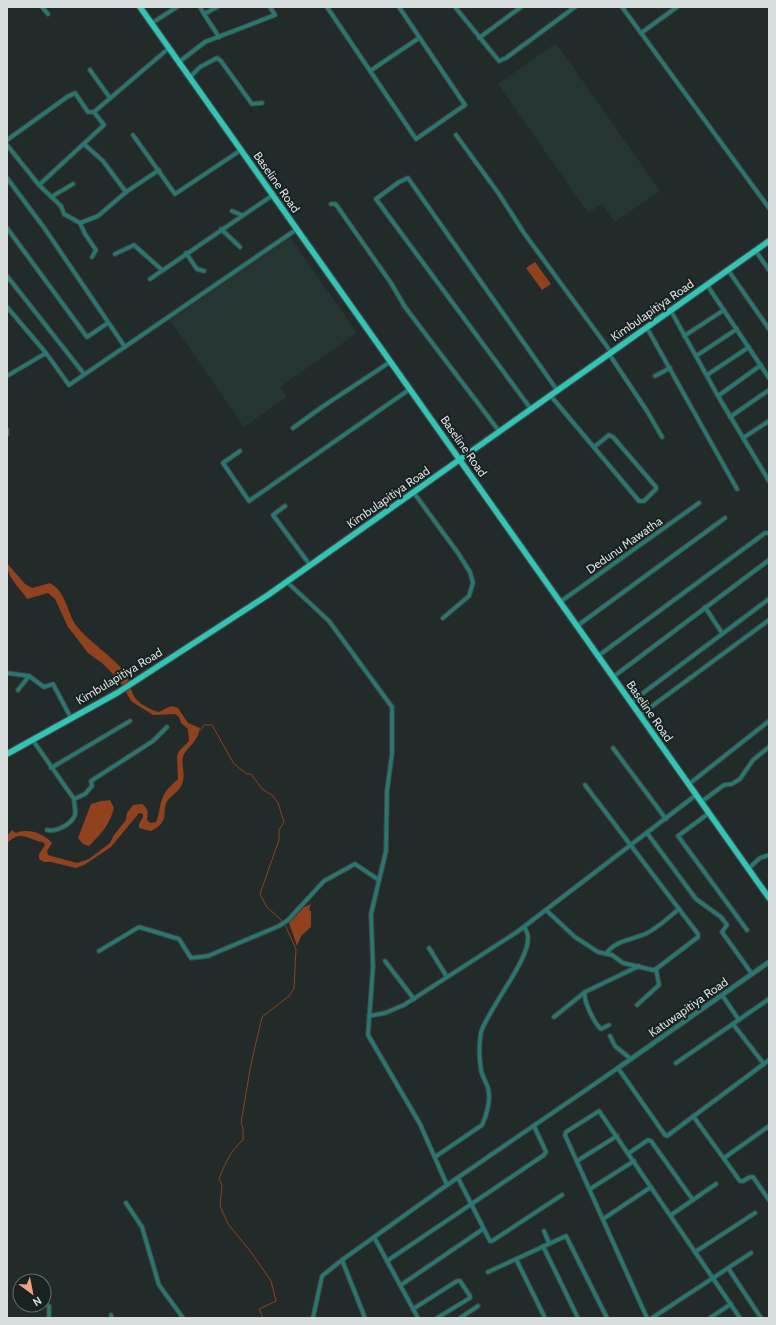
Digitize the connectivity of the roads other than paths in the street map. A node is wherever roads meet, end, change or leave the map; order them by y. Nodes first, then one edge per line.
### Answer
1 (42, 7) edge
2 (140, 7) edge
3 (178, 7) edge
4 (200, 7) edge
5 (217, 7) edge
6 (270, 7) edge
7 (327, 7) edge
8 (398, 7) edge
9 (455, 7) edge
10 (521, 7) edge
11 (575, 7) edge
12 (677, 7) edge
13 (624, 8) edge
14 (48, 14) dead end
15 (204, 14) junction
16 (152, 23) junction
17 (640, 32) junction
18 (219, 37) junction
19 (420, 38) junction
20 (480, 38) junction
21 (169, 48) junction
22 (179, 62) junction
23 (90, 70) dead end
24 (370, 71) junction
25 (190, 77) junction
26 (110, 98) junction
27 (262, 103) dead end
28 (94, 112) junction
29 (133, 135) dead end
30 (456, 135) dead end
31 (7, 140) edge
32 (84, 144) junction
33 (7, 145) edge
34 (241, 150) junction
35 (159, 170) junction
36 (7, 178) edge
37 (73, 184) dead end
38 (39, 185) junction
39 (126, 192) junction
40 (273, 195) junction
41 (51, 197) junction
42 (332, 204) dead end
43 (769, 208) edge
44 (232, 211) dead end
45 (242, 216) junction
46 (80, 223) junction
47 (7, 228) edge
48 (221, 229) junction
49 (297, 229) junction
50 (769, 241) edge
51 (240, 247) dead end
52 (755, 250) junction
53 (186, 252) junction
54 (115, 254) dead end
55 (92, 256) dead end
56 (162, 270) junction
57 (728, 270) junction
58 (769, 270) edge
59 (204, 271) dead end
60 (7, 276) edge
61 (150, 278) dead end
62 (707, 285) junction
63 (7, 307) edge
64 (724, 310) junction
65 (671, 311) junction
66 (108, 322) junction
67 (647, 328) junction
68 (737, 329) junction
69 (769, 329) edge
70 (684, 336) junction
71 (125, 347) junction
72 (748, 347) junction
73 (46, 353) junction
74 (610, 353) junction
75 (696, 356) junction
76 (390, 362) junction
77 (761, 366) junction
78 (670, 368) junction
79 (84, 374) junction
80 (707, 375) junction
81 (7, 376) edge
82 (655, 376) dead end
83 (769, 378) edge
84 (410, 390) junction
85 (558, 390) junction
86 (769, 390) edge
87 (550, 395) junction
88 (718, 396) junction
89 (531, 409) junction
90 (730, 417) junction
91 (769, 421) edge
92 (293, 428) dead end
93 (7, 430) edge
94 (499, 431) junction
95 (7, 434) edge
96 (662, 436) dead end
97 (743, 438) junction
98 (594, 447) junction
99 (240, 451) dead end
100 (459, 460) junction
101 (769, 481) edge
102 (737, 489) dead end
103 (414, 493) junction
104 (699, 504) dead end
105 (285, 506) dead end
106 (725, 518) dead end
107 (769, 533) edge
108 (769, 560) edge
109 (310, 565) junction
110 (287, 582) junction
111 (769, 599) edge
112 (560, 602) junction
113 (705, 607) junction
114 (443, 618) dead end
115 (769, 620) edge
116 (576, 626) junction
117 (722, 633) junction
118 (598, 656) junction
119 (7, 673) edge
120 (29, 676) junction
121 (613, 677) junction
122 (18, 690) dead end
123 (631, 702) junction
124 (640, 715) junction
125 (71, 718) junction
126 (769, 720) edge
127 (130, 721) dead end
128 (167, 727) dead end
129 (32, 739) junction
130 (769, 747) edge
131 (613, 748) dead end
132 (7, 754) edge
133 (51, 768) junction
134 (689, 784) junction
135 (585, 785) dead end
136 (696, 795) junction
137 (74, 799) junction
138 (701, 802) junction
139 (709, 813) junction
140 (666, 818) junction
141 (47, 830) dead end
142 (647, 833) junction
143 (630, 846) junction
144 (769, 855) edge
145 (748, 868) junction
146 (379, 880) junction
147 (769, 898) edge
148 (679, 909) junction
149 (546, 910) junction
150 (524, 927) junction
151 (747, 930) dead end
152 (429, 948) dead end
153 (99, 950) dead end
154 (606, 954) junction
155 (385, 961) dead end
156 (769, 962) edge
157 (638, 966) junction
158 (656, 970) junction
159 (752, 974) junction
160 (447, 977) junction
161 (585, 992) junction
162 (722, 995) junction
163 (414, 999) junction
164 (769, 999) edge
165 (636, 1005) dead end
166 (369, 1016) junction
167 (554, 1017) dead end
168 (739, 1020) junction
169 (733, 1024) junction
170 (609, 1025) dead end
171 (610, 1036) dead end
172 (630, 1060) junction
173 (769, 1060) edge
174 (676, 1063) dead end
175 (764, 1064) junction
176 (618, 1068) junction
177 (693, 1116) junction
178 (534, 1126) junction
179 (769, 1126) edge
180 (617, 1136) junction
181 (629, 1153) junction
182 (435, 1157) junction
183 (724, 1158) junction
184 (577, 1161) junction
185 (634, 1161) junction
186 (458, 1178) junction
187 (716, 1184) dead end
188 (447, 1185) junction
189 (652, 1186) junction
190 (590, 1189) junction
191 (562, 1195) dead end
192 (693, 1200) junction
193 (769, 1200) edge
194 (126, 1203) dead end
195 (470, 1204) junction
196 (755, 1212) dead end
197 (671, 1215) junction
198 (602, 1219) junction
199 (483, 1229) junction
200 (544, 1231) dead end
201 (374, 1237) junction
202 (549, 1243) junction
203 (543, 1246) junction
204 (695, 1252) junction
205 (751, 1253) dead end
206 (516, 1259) junction
207 (342, 1260) junction
208 (387, 1261) junction
209 (728, 1268) junction
210 (488, 1272) dead end
211 (713, 1278) junction
212 (401, 1285) junction
213 (731, 1304) junction
214 (478, 1306) dead end
215 (413, 1309) junction
216 (184, 1318) edge
217 (313, 1318) edge
218 (365, 1318) edge
219 (418, 1318) edge
220 (438, 1318) edge
221 (460, 1318) edge
222 (545, 1318) edge
223 (578, 1318) edge
224 (607, 1318) edge
225 (647, 1318) edge
226 (652, 1318) edge
227 (710, 1318) edge
228 (740, 1318) edge
229 (761, 1318) edge

1 - 14 street
2 - 16 main road, Baseline Road
3 - 16 street
4 - 15 street
5 - 15 street
6 - 18 street
7 - 24 street
8 - 19 street
9 - 20 street
10 - 20 street
11 - 20 street
12 - 17 street
13 - 17 street
15 - 18 street
16 - 21 main road, Baseline Road
17 - 43 street
18 - 22 street
19 - 24 street
19 - 24 street
21 - 22 main road, Baseline Road
21 - 26 street
22 - 25 main road, Baseline Road
23 - 26 street
25 - 27 street
25 - 34 main road, Baseline Road
26 - 28 street
28 - 31 street
28 - 32 street
29 - 35 street
30 - 74 street
32 - 38 street
32 - 39 street
33 - 38 street
34 - 35 street
34 - 40 main road, Baseline Road
35 - 39 street
36 - 66 street
37 - 41 street
38 - 41 street
39 - 46 street
40 - 45 street
40 - 49 main road, Baseline Road
41 - 46 street
42 - 94 street
44 - 45 street
45 - 48 street
46 - 55 street
47 - 66 street
48 - 51 street
48 - 53 street
49 - 71 street
49 - 76 main road, Baseline Road
50 - 52 main road, Kimbulapitiya Road
52 - 57 main road, Kimbulapitiya Road
52 - 58 street
53 - 56 street
53 - 59 street
54 - 56 street
56 - 61 street
57 - 62 main road, Kimbulapitiya Road
57 - 69 street
60 - 79 street
62 - 64 street
62 - 65 main road, Kimbulapitiya Road
63 - 73 street
64 - 68 street
64 - 70 street
65 - 67 main road, Kimbulapitiya Road
65 - 70 street
66 - 71 street
67 - 74 main road, Kimbulapitiya Road
67 - 78 street
68 - 72 street
68 - 75 street
70 - 75 street
71 - 79 street
72 - 77 street
72 - 80 street
73 - 79 street
73 - 81 street
74 - 85 main road, Kimbulapitiya Road
74 - 96 street
75 - 80 street
76 - 84 main road, Baseline Road
76 - 92 street
77 - 83 street
77 - 88 street
78 - 82 street
78 - 102 street
80 - 88 street
84 - 99 street
84 - 100 main road, Baseline Road
85 - 87 main road, Kimbulapitiya Road
85 - 89 street
86 - 90 street
87 - 89 main road, Kimbulapitiya Road
87 - 98 street
88 - 90 street
89 - 94 main road, Kimbulapitiya Road
90 - 97 street
91 - 97 street
93 - 95 street
94 - 100 main road, Kimbulapitiya Road
97 - 101 street
98 - 98 street
100 - 103 main road, Kimbulapitiya Road
100 - 112 main road, Baseline Road
103 - 109 main road, Kimbulapitiya Road
103 - 114 street
104 - 112 street, Dedunu Mawatha
105 - 109 street
106 - 116 street
107 - 118 street
108 - 113 street
109 - 110 main road, Kimbulapitiya Road
110 - 125 main road, Kimbulapitiya Road
110 - 146 street
111 - 117 street
112 - 116 main road, Baseline Road
113 - 117 street
113 - 121 street
115 - 124 street
116 - 118 main road, Baseline Road
117 - 123 street
118 - 121 main road, Baseline Road
119 - 120 street
120 - 122 street
120 - 125 street
121 - 123 main road, Baseline Road
123 - 124 main road, Baseline Road
124 - 134 main road, Baseline Road
125 - 129 main road, Kimbulapitiya Road
126 - 134 street
127 - 133 street
128 - 137 street
129 - 132 main road, Kimbulapitiya Road
129 - 133 street
130 - 138 street
131 - 140 street
133 - 137 street
134 - 136 main road, Baseline Road
135 - 143 street
136 - 138 main road, Baseline Road
136 - 140 street
137 - 141 street
138 - 139 main road, Baseline Road
139 - 145 main road, Baseline Road
139 - 151 street
140 - 142 street
142 - 143 street
142 - 159 street
143 - 148 street
143 - 149 street
144 - 145 street
145 - 147 main road, Baseline Road
146 - 153 street
146 - 166 street
148 - 154 street
148 - 158 street
149 - 150 street
149 - 154 street
150 - 160 street
150 - 182 street
152 - 160 street
154 - 157 street
155 - 163 street
156 - 159 street, Katuwapitiya Road
157 - 158 street
157 - 161 street
158 - 165 street
159 - 162 street, Katuwapitiya Road
160 - 163 street
161 - 167 street
161 - 170 street
162 - 168 street
162 - 172 street, Katuwapitiya Road
163 - 166 street
164 - 168 street
166 - 182 street
168 - 169 street
169 - 174 street
169 - 175 street
171 - 172 street
172 - 176 street, Katuwapitiya Road
173 - 175 street
175 - 177 street
176 - 177 street
176 - 178 street
177 - 183 street
178 - 186 street
178 - 195 street
179 - 183 street
180 - 181 street
180 - 184 street
180 - 184 street
181 - 185 street
181 - 192 street
182 - 188 street
183 - 193 street
184 - 190 street
185 - 189 street
185 - 190 street
186 - 188 street
186 - 195 street
187 - 192 street
188 - 201 street
189 - 197 street
189 - 198 street
190 - 198 street
191 - 199 street
192 - 197 street
194 - 216 street
195 - 199 street
195 - 208 street
196 - 204 street
197 - 204 street
198 - 225 street
199 - 212 street
200 - 202 street
201 - 207 street
201 - 208 street
202 - 203 street
202 - 224 street
203 - 206 street
203 - 223 street
204 - 211 street
205 - 209 street
206 - 210 street
206 - 222 street
207 - 217 street
207 - 218 street
208 - 212 street
209 - 211 street
209 - 229 street
211 - 213 street
211 - 226 street
212 - 215 street
213 - 227 street
213 - 228 street
214 - 221 street
215 - 219 street
215 - 220 street

